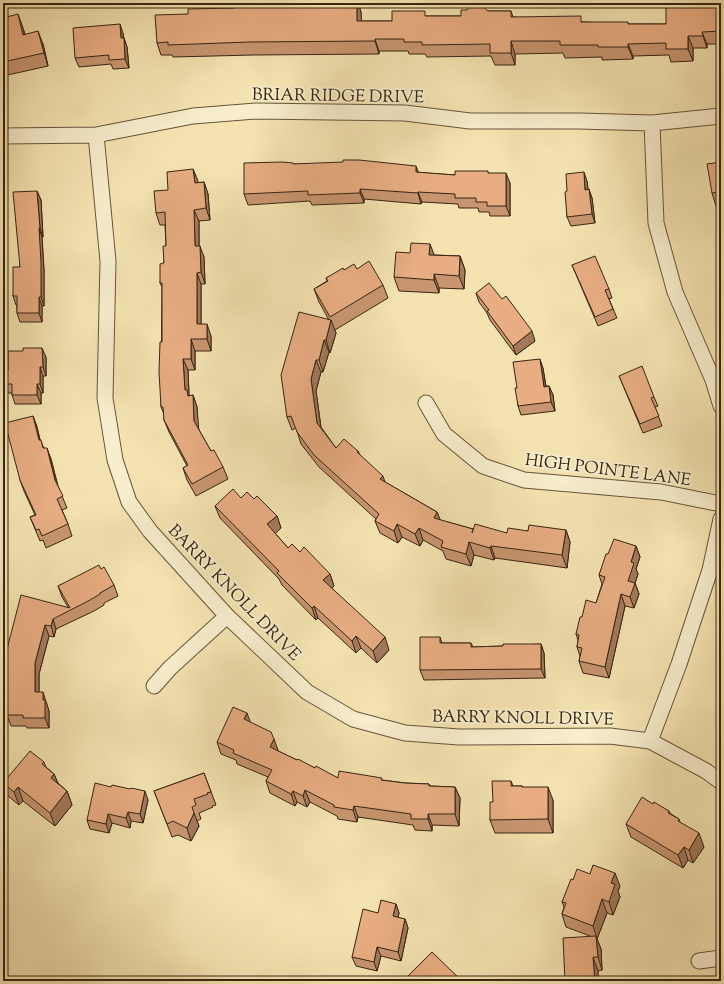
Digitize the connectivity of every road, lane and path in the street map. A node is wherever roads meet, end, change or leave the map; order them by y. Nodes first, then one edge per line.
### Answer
1 (721, 116) edge
2 (652, 123) junction
3 (96, 135) junction
4 (3, 136) edge
5 (426, 403) dead end
6 (721, 406) edge
7 (721, 504) edge
8 (721, 518) edge
9 (227, 616) junction
10 (154, 686) dead end
11 (650, 741) junction
12 (721, 782) edge
13 (721, 958) edge
14 (699, 961) dead end

1 - 2 street, BRIAR RIDGE DRIVE
2 - 3 street, BRIAR RIDGE DRIVE
2 - 6 street
3 - 4 street, BRIAR RIDGE DRIVE
3 - 9 street, BARRY KNOLL DRIVE
5 - 7 street, HIGH POINTE LANE
8 - 11 street
9 - 10 street
9 - 11 street, BARRY KNOLL DRIVE
11 - 12 street, BARRY KNOLL DRIVE
13 - 14 street

